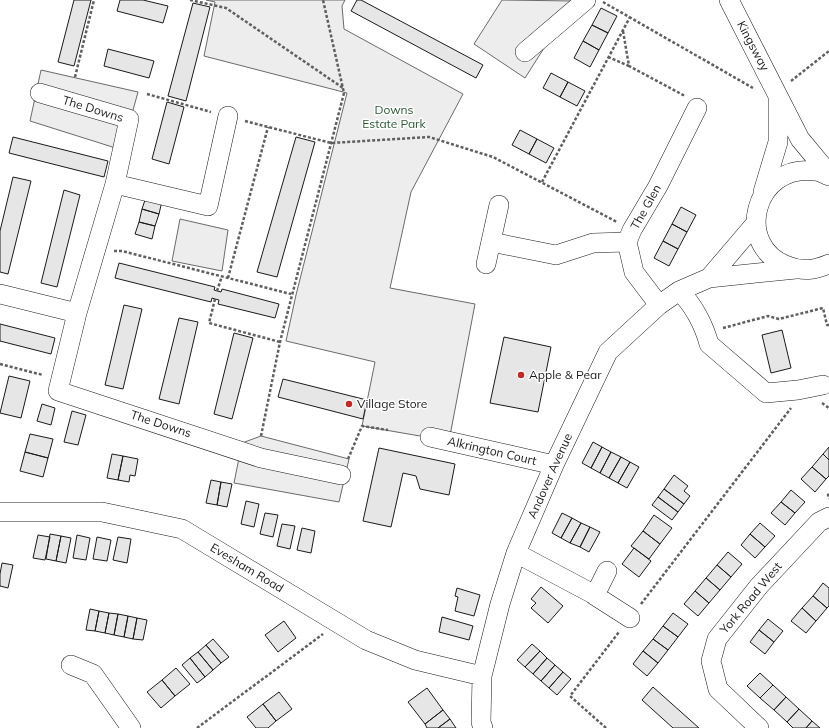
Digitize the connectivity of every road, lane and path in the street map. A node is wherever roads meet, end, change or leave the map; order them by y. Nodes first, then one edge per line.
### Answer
1 (94, 0) edge
2 (190, 0) edge
3 (323, 0) edge
4 (586, 0) edge
5 (599, 0) edge
6 (729, 0) edge
7 (630, 17) junction
8 (622, 30) junction
9 (829, 51) edge
10 (525, 52) dead end
11 (608, 57) junction
12 (629, 66) junction
13 (75, 78) dead end
14 (343, 88) junction
15 (777, 92) junction
16 (40, 93) dead end
17 (147, 94) dead end
18 (697, 108) joint
19 (228, 116) junction
20 (268, 127) junction
21 (331, 143) junction
22 (829, 175) edge
23 (542, 182) junction
24 (115, 184) junction
25 (762, 196) junction
26 (499, 205) dead end
27 (756, 223) junction
28 (630, 236) junction
29 (491, 242) junction
30 (96, 251) junction
31 (486, 264) dead end
32 (829, 264) edge
33 (796, 269) junction
34 (222, 276) junction
35 (228, 278) junction
36 (709, 278) junction
37 (679, 290) junction
38 (217, 291) dead end
39 (0, 294) edge
40 (291, 294) junction
41 (215, 299) dead end
42 (659, 306) junction
43 (77, 313) junction
44 (829, 325) edge
45 (706, 333) junction
46 (280, 342) junction
47 (0, 364) edge
48 (61, 379) junction
49 (822, 385) dead end
50 (798, 390) junction
51 (388, 430) dead end
52 (261, 436) dead end
53 (430, 437) dead end
54 (554, 465) junction
55 (342, 475) joint
56 (829, 494) edge
57 (829, 499) edge
58 (0, 512) edge
59 (829, 516) edge
60 (516, 553) junction
61 (608, 571) dead end
62 (594, 595) junction
63 (630, 618) junction
64 (338, 622) junction
65 (70, 665) dead end
66 (482, 676) junction
67 (131, 728) edge
68 (197, 728) edge
69 (483, 728) edge
70 (606, 728) edge
71 (759, 728) edge

1 - 13 path
2 - 14 path
3 - 14 path
4 - 10 street
5 - 7 path
6 - 15 street, Kingsway
7 - 8 path
7 - 15 path
8 - 11 path
8 - 12 path
9 - 15 path
11 - 12 path
11 - 23 path
12 - 18 path
14 - 21 path
15 - 22 street, Kingsway
15 - 25 street, Kingsway
16 - 24 street, The Downs
17 - 19 path
18 - 28 street, The Glen
19 - 20 path
19 - 24 street
20 - 21 path
20 - 35 path
21 - 23 path
21 - 40 path
22 - 25 street
23 - 28 path
24 - 30 street, The Downs
25 - 27 street, Kingsway
26 - 29 street
27 - 33 street
27 - 36 street, Andover Avenue
28 - 29 street
28 - 42 street, The Glen
29 - 31 street
30 - 34 path
30 - 43 street, The Downs
32 - 33 street, Andover Avenue
33 - 36 street, Andover Avenue
34 - 35 path
34 - 38 path
35 - 40 path
36 - 37 street, Andover Avenue
37 - 42 street, Andover Avenue
37 - 45 street
39 - 43 street
40 - 46 path
41 - 46 path
42 - 54 street, Andover Avenue
43 - 48 street, The Downs
44 - 45 path
45 - 50 street
46 - 52 path
47 - 48 path
48 - 55 street, The Downs
49 - 50 street
50 - 63 path
51 - 55 path
53 - 54 street, Alkrington Court
54 - 60 street, Andover Avenue
56 - 57 path
58 - 64 street, Evesham Road
59 - 71 street, York Road West
60 - 62 street
60 - 66 street, Andover Avenue
61 - 62 street
62 - 63 street
63 - 70 path
64 - 66 street, Evesham Road
64 - 68 path
65 - 67 street
66 - 69 street, Andover Avenue

